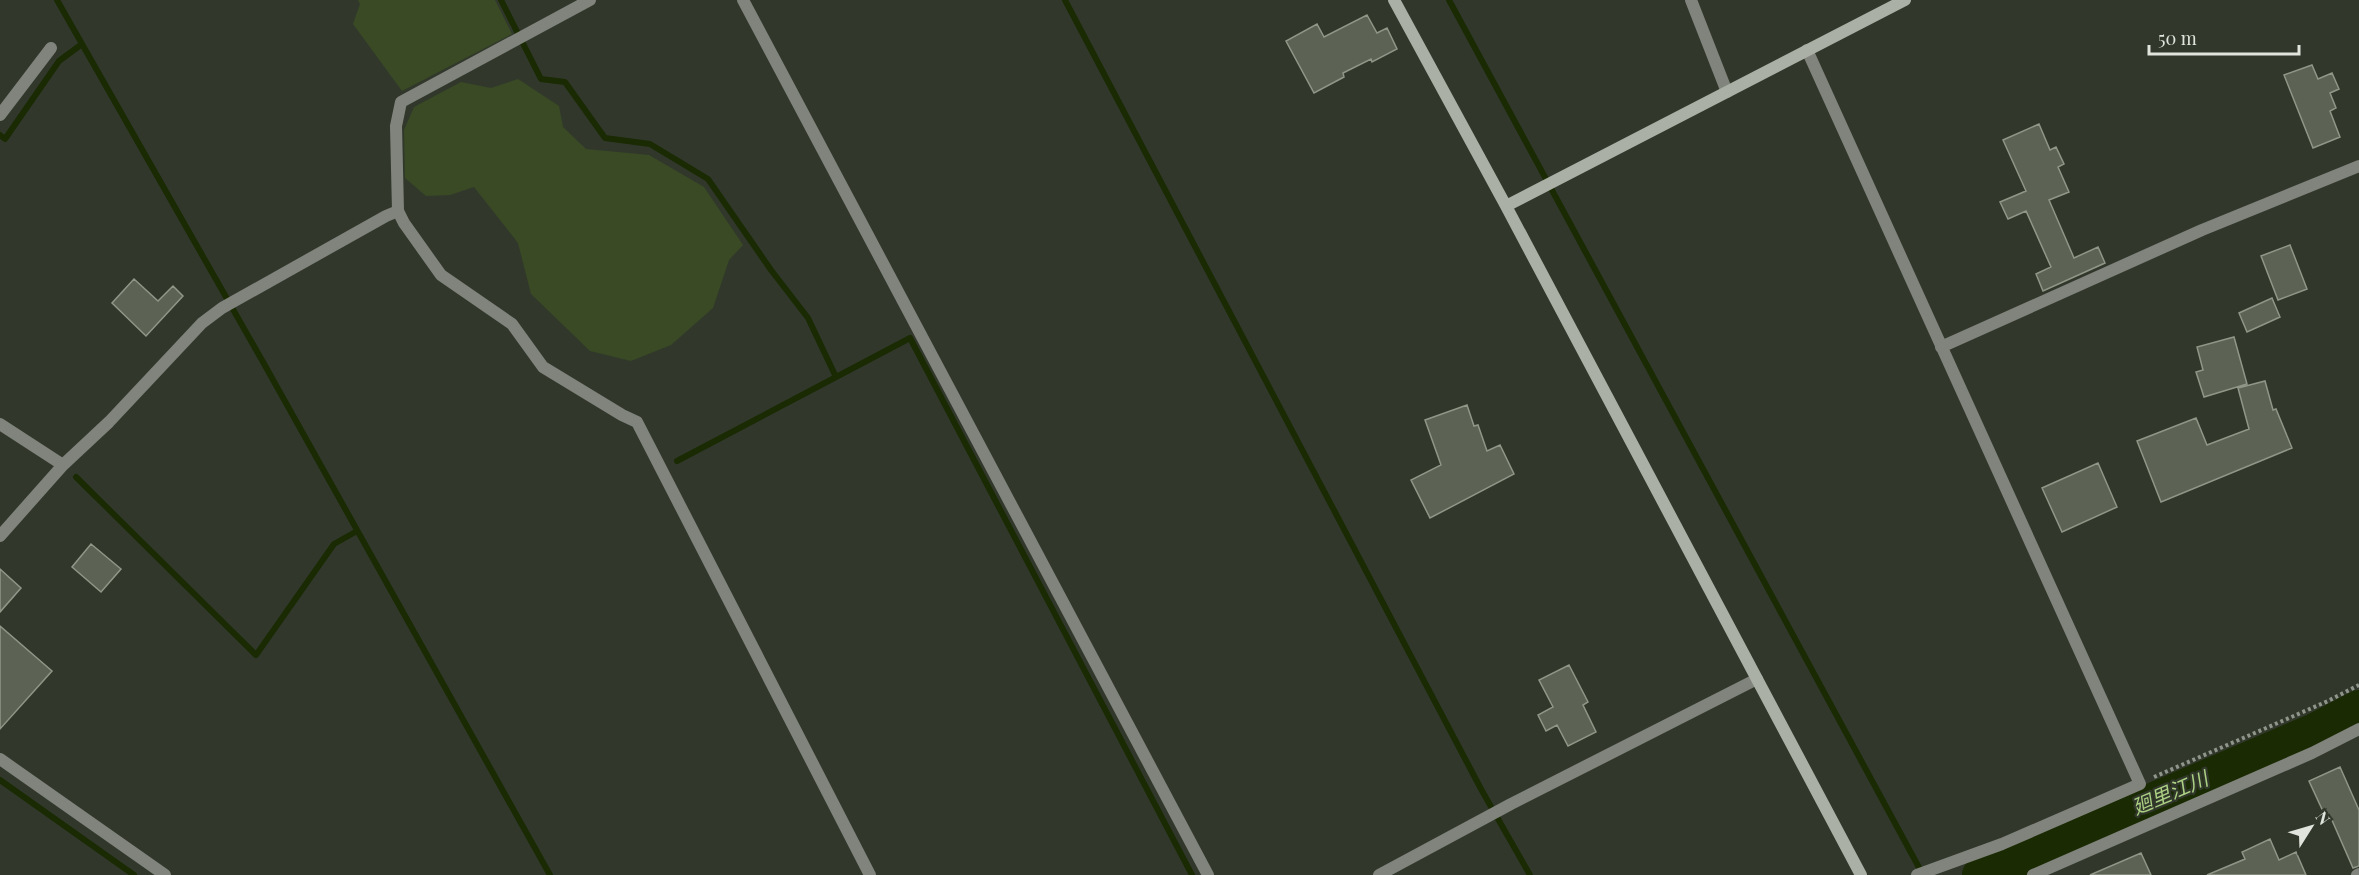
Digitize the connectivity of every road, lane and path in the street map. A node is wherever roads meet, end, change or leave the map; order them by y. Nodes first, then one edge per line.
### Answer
1 (590, 0) edge
2 (743, 0) edge
3 (1394, 0) edge
4 (1691, 0) edge
5 (1905, 0) edge
6 (51, 48) dead end
7 (1807, 51) junction
8 (1727, 92) junction
9 (0, 115) edge
10 (2359, 166) edge
11 (1506, 206) junction
12 (398, 211) junction
13 (1941, 346) junction
14 (0, 424) edge
15 (63, 465) junction
16 (0, 536) edge
17 (1757, 679) junction
18 (2359, 685) edge
19 (2359, 729) edge
20 (0, 759) edge
21 (2140, 784) junction
22 (165, 875) edge
23 (870, 875) edge
24 (1208, 875) edge
25 (1379, 875) edge
26 (1861, 875) edge
27 (1917, 875) edge
28 (2033, 875) edge

1 - 12 street
2 - 24 street
3 - 11 street
4 - 8 street
5 - 7 street
6 - 9 street
7 - 8 street
7 - 13 street
8 - 11 street
10 - 13 street
11 - 17 street
12 - 15 street
12 - 23 street
13 - 21 street
14 - 15 street
15 - 16 street
17 - 25 street
17 - 26 street
18 - 21 path
19 - 28 street
20 - 22 street
21 - 27 street

